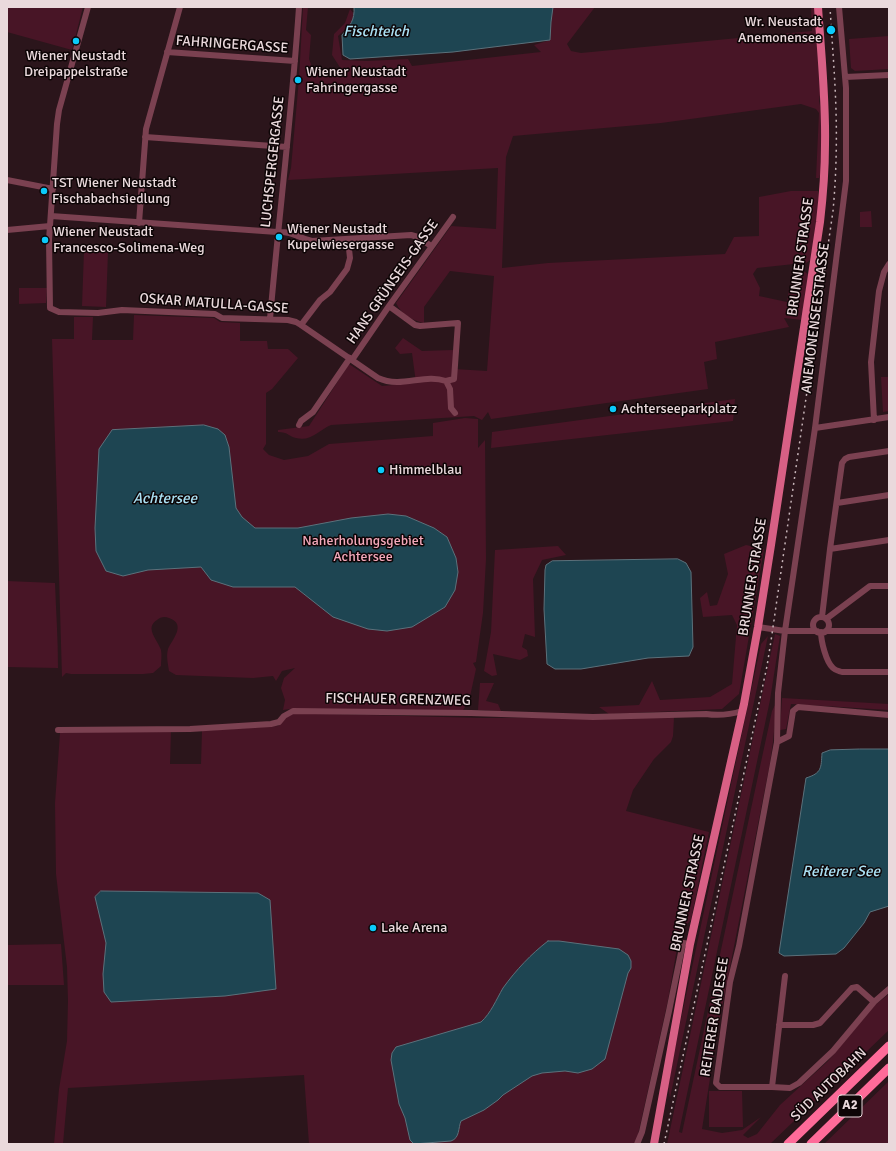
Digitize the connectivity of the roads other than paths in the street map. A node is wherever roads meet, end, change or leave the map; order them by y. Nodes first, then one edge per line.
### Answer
1 (88, 7) edge
2 (180, 7) edge
3 (299, 7) edge
4 (818, 7) edge
5 (839, 7) edge
6 (167, 52) junction
7 (295, 61) junction
8 (889, 75) edge
9 (845, 77) junction
10 (144, 137) junction
11 (287, 147) junction
12 (7, 180) edge
13 (53, 189) junction
14 (51, 216) junction
15 (453, 217) dead end
16 (139, 223) junction
17 (50, 226) junction
18 (7, 230) edge
19 (277, 232) junction
20 (348, 240) junction
21 (431, 246) junction
22 (889, 264) edge
23 (389, 306) junction
24 (270, 319) junction
25 (301, 325) junction
26 (351, 359) junction
27 (446, 381) junction
28 (455, 414) dead end
29 (889, 417) edge
30 (874, 420) junction
31 (299, 425) dead end
32 (815, 428) junction
33 (889, 451) edge
34 (889, 495) edge
35 (837, 503) junction
36 (889, 540) edge
37 (830, 549) junction
38 (889, 586) edge
39 (824, 618) junction
40 (815, 622) junction
41 (758, 627) junction
42 (785, 631) junction
43 (801, 631) junction
44 (821, 631) junction
45 (889, 631) edge
46 (889, 672) edge
47 (742, 711) junction
48 (889, 715) edge
49 (58, 730) dead end
50 (777, 742) junction
51 (690, 944) junction
52 (785, 976) dead end
53 (889, 989) edge
54 (874, 1002) junction
55 (779, 1024) junction
56 (889, 1046) edge
57 (889, 1068) edge
58 (772, 1087) junction
59 (637, 1144) edge
60 (654, 1144) edge
61 (788, 1144) edge
62 (811, 1144) edge

1 - 13 street
2 - 6 street
3 - 7 street, LUCHSPERGERGASSE
4 - 41 main road, BRUNNER STRASSE
5 - 9 street, ANEMONENSEESTRASSE
6 - 7 street, FAHRINGERGASSE
6 - 10 street
7 - 11 street, LUCHSPERGERGASSE
8 - 9 street
9 - 32 street, ANEMONENSEESTRASSE
10 - 11 street
10 - 16 street
11 - 19 street, LUCHSPERGERGASSE
12 - 13 street
13 - 14 street
14 - 16 street
14 - 17 street
15 - 21 street, HANS GRÜNSEIS-GASSE
16 - 19 street
17 - 18 street
17 - 24 street, OSKAR MATULLA-GASSE
19 - 20 street
19 - 24 street, LUCHSPERGERGASSE
20 - 21 street
20 - 25 street
21 - 23 street, HANS GRÜNSEIS-GASSE
22 - 30 street
23 - 26 street, HANS GRÜNSEIS-GASSE
23 - 27 street, OSKAR MATULLA-GASSE
24 - 25 street, OSKAR MATULLA-GASSE
25 - 26 street, OSKAR MATULLA-GASSE
26 - 27 street, OSKAR MATULLA-GASSE
26 - 31 street, HANS GRÜNSEIS-GASSE
27 - 28 street
29 - 30 street
30 - 32 street
32 - 42 street, ANEMONENSEESTRASSE
33 - 35 street
34 - 35 street
35 - 37 street
36 - 37 street
37 - 39 street
38 - 39 street
39 - 40 street
39 - 44 street
40 - 43 street
40 - 44 street
41 - 42 street
41 - 47 main road, BRUNNER STRASSE
42 - 43 street
42 - 50 street, REITERER BADESEE
43 - 44 street
44 - 45 street
44 - 46 street
47 - 49 street, FISCHAUER GRENZWEG
47 - 51 main road, BRUNNER STRASSE
48 - 50 street
50 - 58 street, REITERER BADESEE
51 - 59 street
51 - 60 main road, BRUNNER STRASSE
52 - 55 street
53 - 54 street, REITERER BADESEE
54 - 55 street
54 - 58 street, REITERER BADESEE
55 - 58 street
56 - 61 highway, SÜD AUTOBAHN / A2
57 - 62 highway, A2

